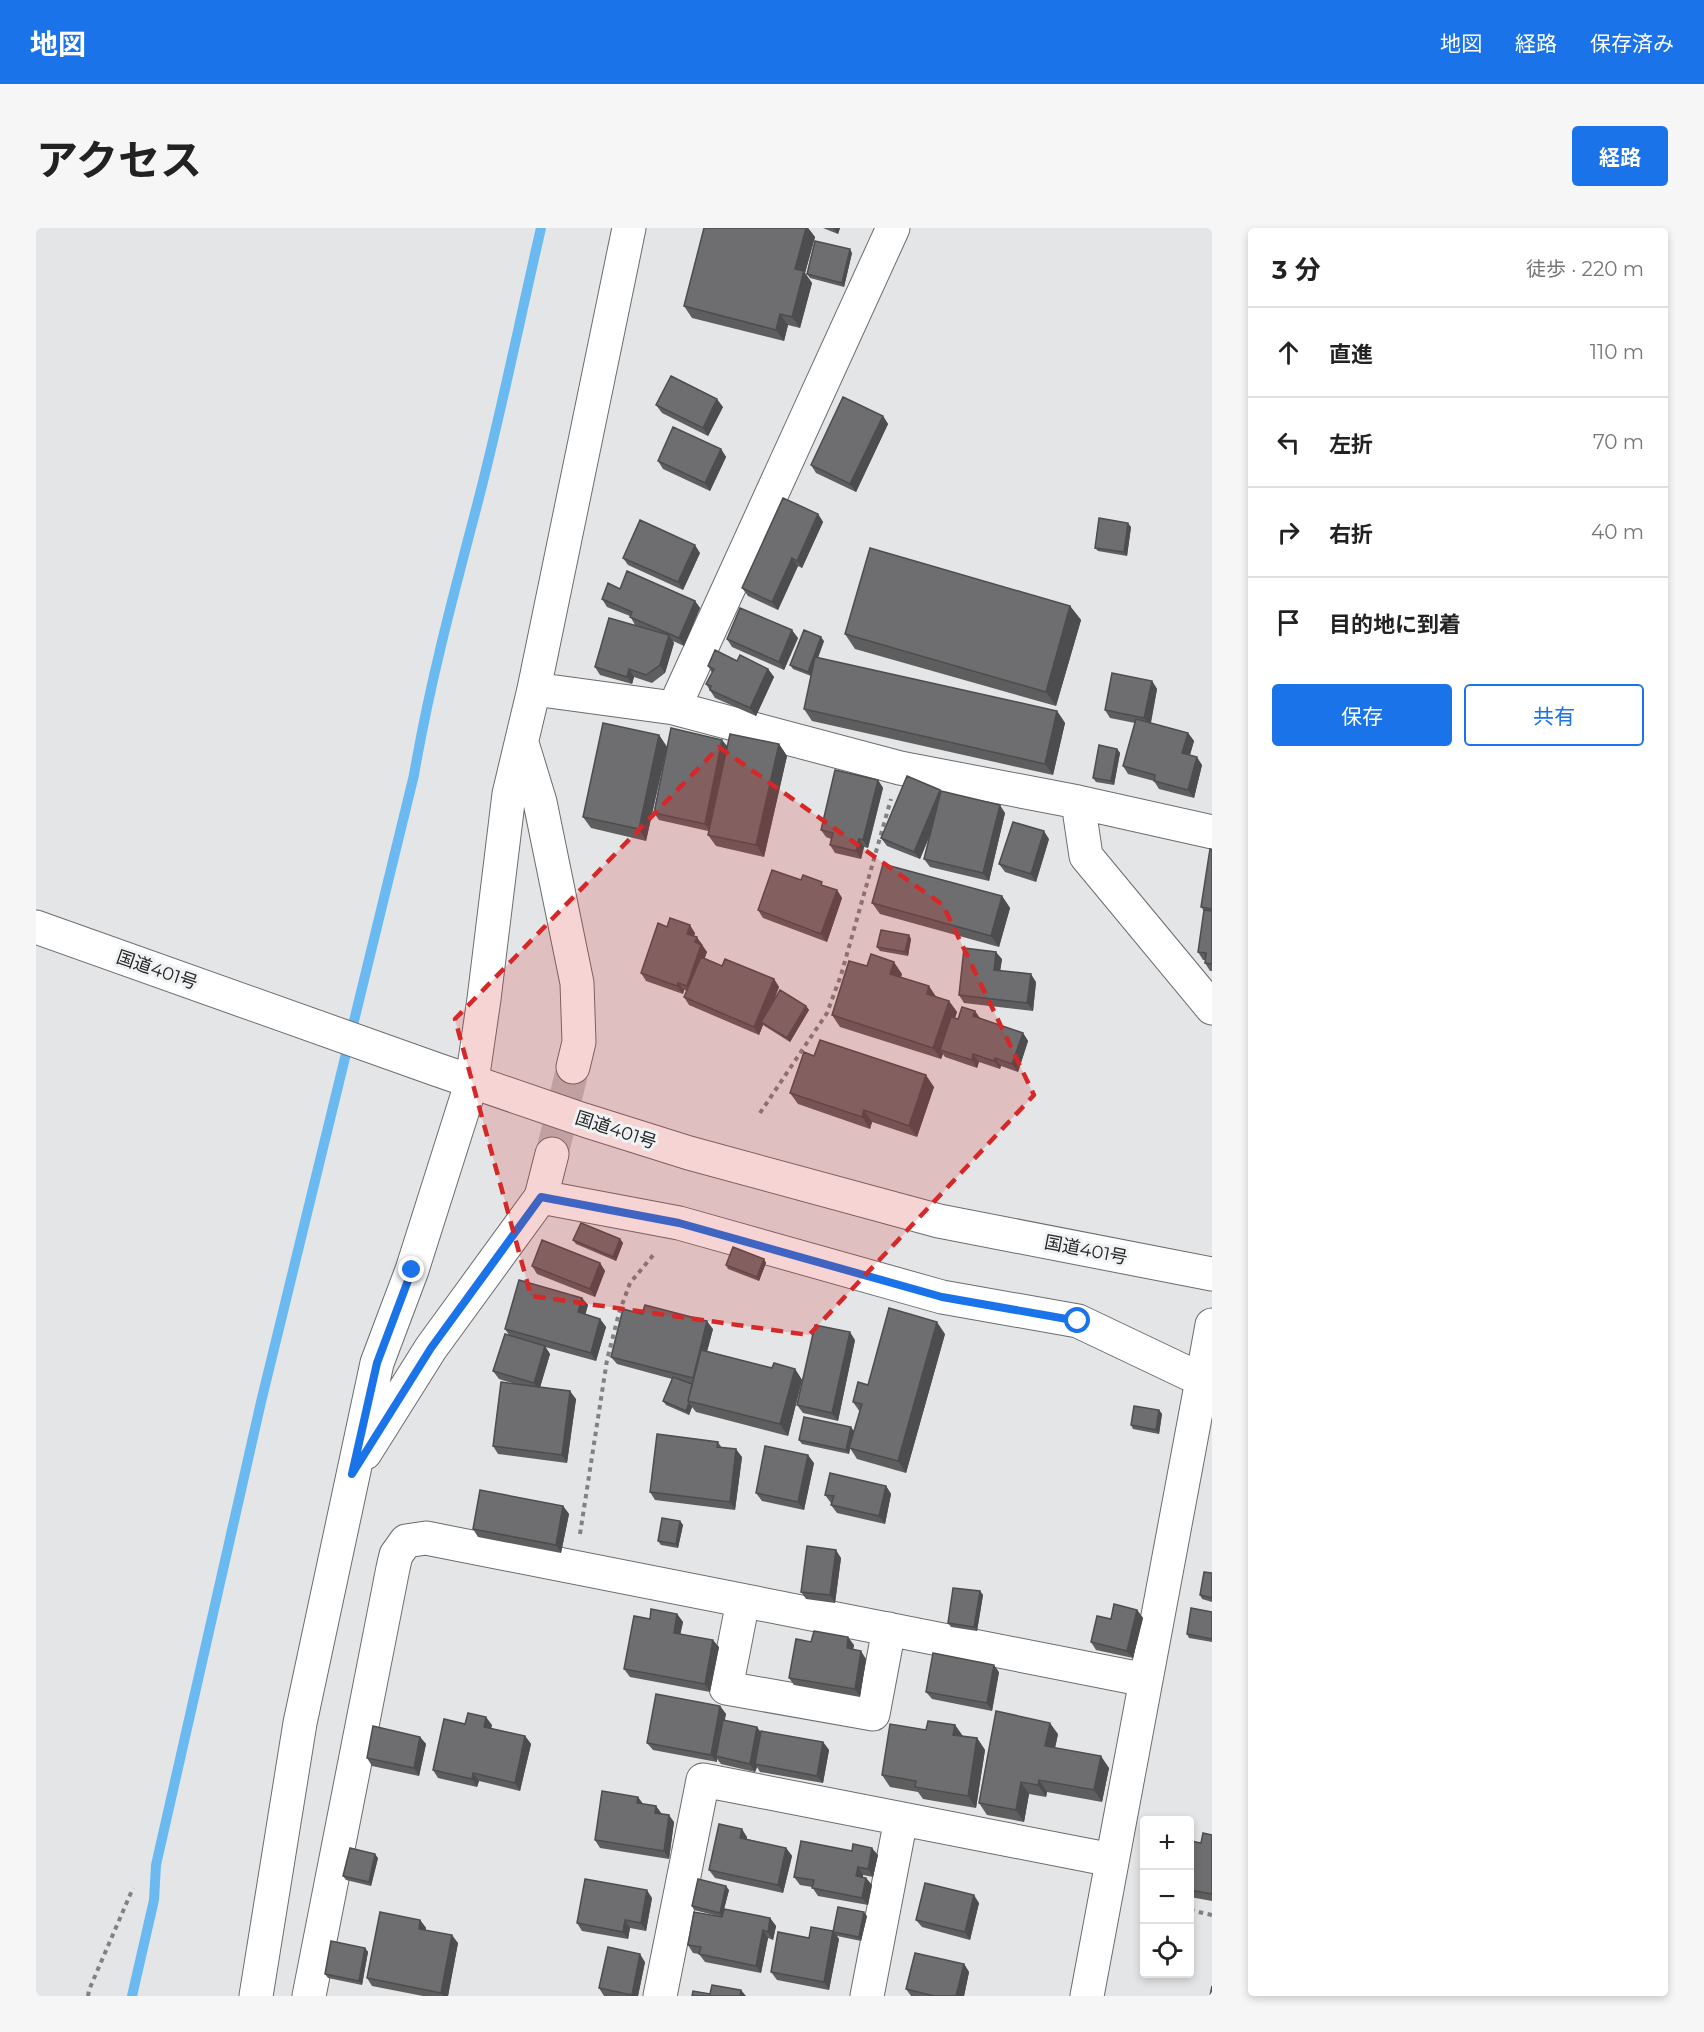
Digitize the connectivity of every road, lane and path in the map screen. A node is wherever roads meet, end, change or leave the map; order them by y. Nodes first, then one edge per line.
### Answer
1 (629, 228) edge
2 (892, 228) edge
3 (534, 689) junction
4 (674, 708) junction
5 (522, 741) junction
6 (900, 768) junction
7 (1078, 802) junction
8 (1212, 832) edge
9 (36, 927) edge
10 (1212, 1008) edge
11 (573, 1067) tunnel mouth
12 (472, 1081) junction
13 (760, 1113) dead end
14 (552, 1154) tunnel mouth
15 (541, 1197) junction
16 (679, 1223) junction
17 (1212, 1274) edge
18 (1212, 1325) edge
19 (1207, 1381) edge
20 (352, 1474) junction
21 (574, 1567) junction
22 (743, 1600) junction
23 (889, 1629) junction
24 (1146, 1680) junction
25 (901, 1819) junction
26 (1112, 1860) junction
27 (133, 1888) dead end
28 (1194, 1911) edge
29 (1212, 1915) edge
30 (88, 1996) edge
31 (256, 1996) edge
32 (309, 1996) edge
33 (660, 1996) edge
34 (867, 1996) edge
35 (1087, 1996) edge

1 - 3 main road
2 - 4 main road
3 - 4 main road
3 - 5 main road
4 - 6 main road
5 - 11 main road
5 - 12 main road
6 - 7 main road
6 - 13 path
7 - 8 main road
7 - 10 main road
9 - 12 main road, 国道401号
12 - 17 main road, 国道401号
12 - 20 main road
14 - 15 main road
15 - 16 main road
15 - 20 main road
16 - 19 main road
16 - 21 path
18 - 19 main road
19 - 24 main road
20 - 31 main road
21 - 22 main road
21 - 32 main road
22 - 23 main road
22 - 23 main road
23 - 24 main road
24 - 26 main road
25 - 26 main road
25 - 33 main road
25 - 34 main road
26 - 35 main road
27 - 30 path
28 - 29 path

